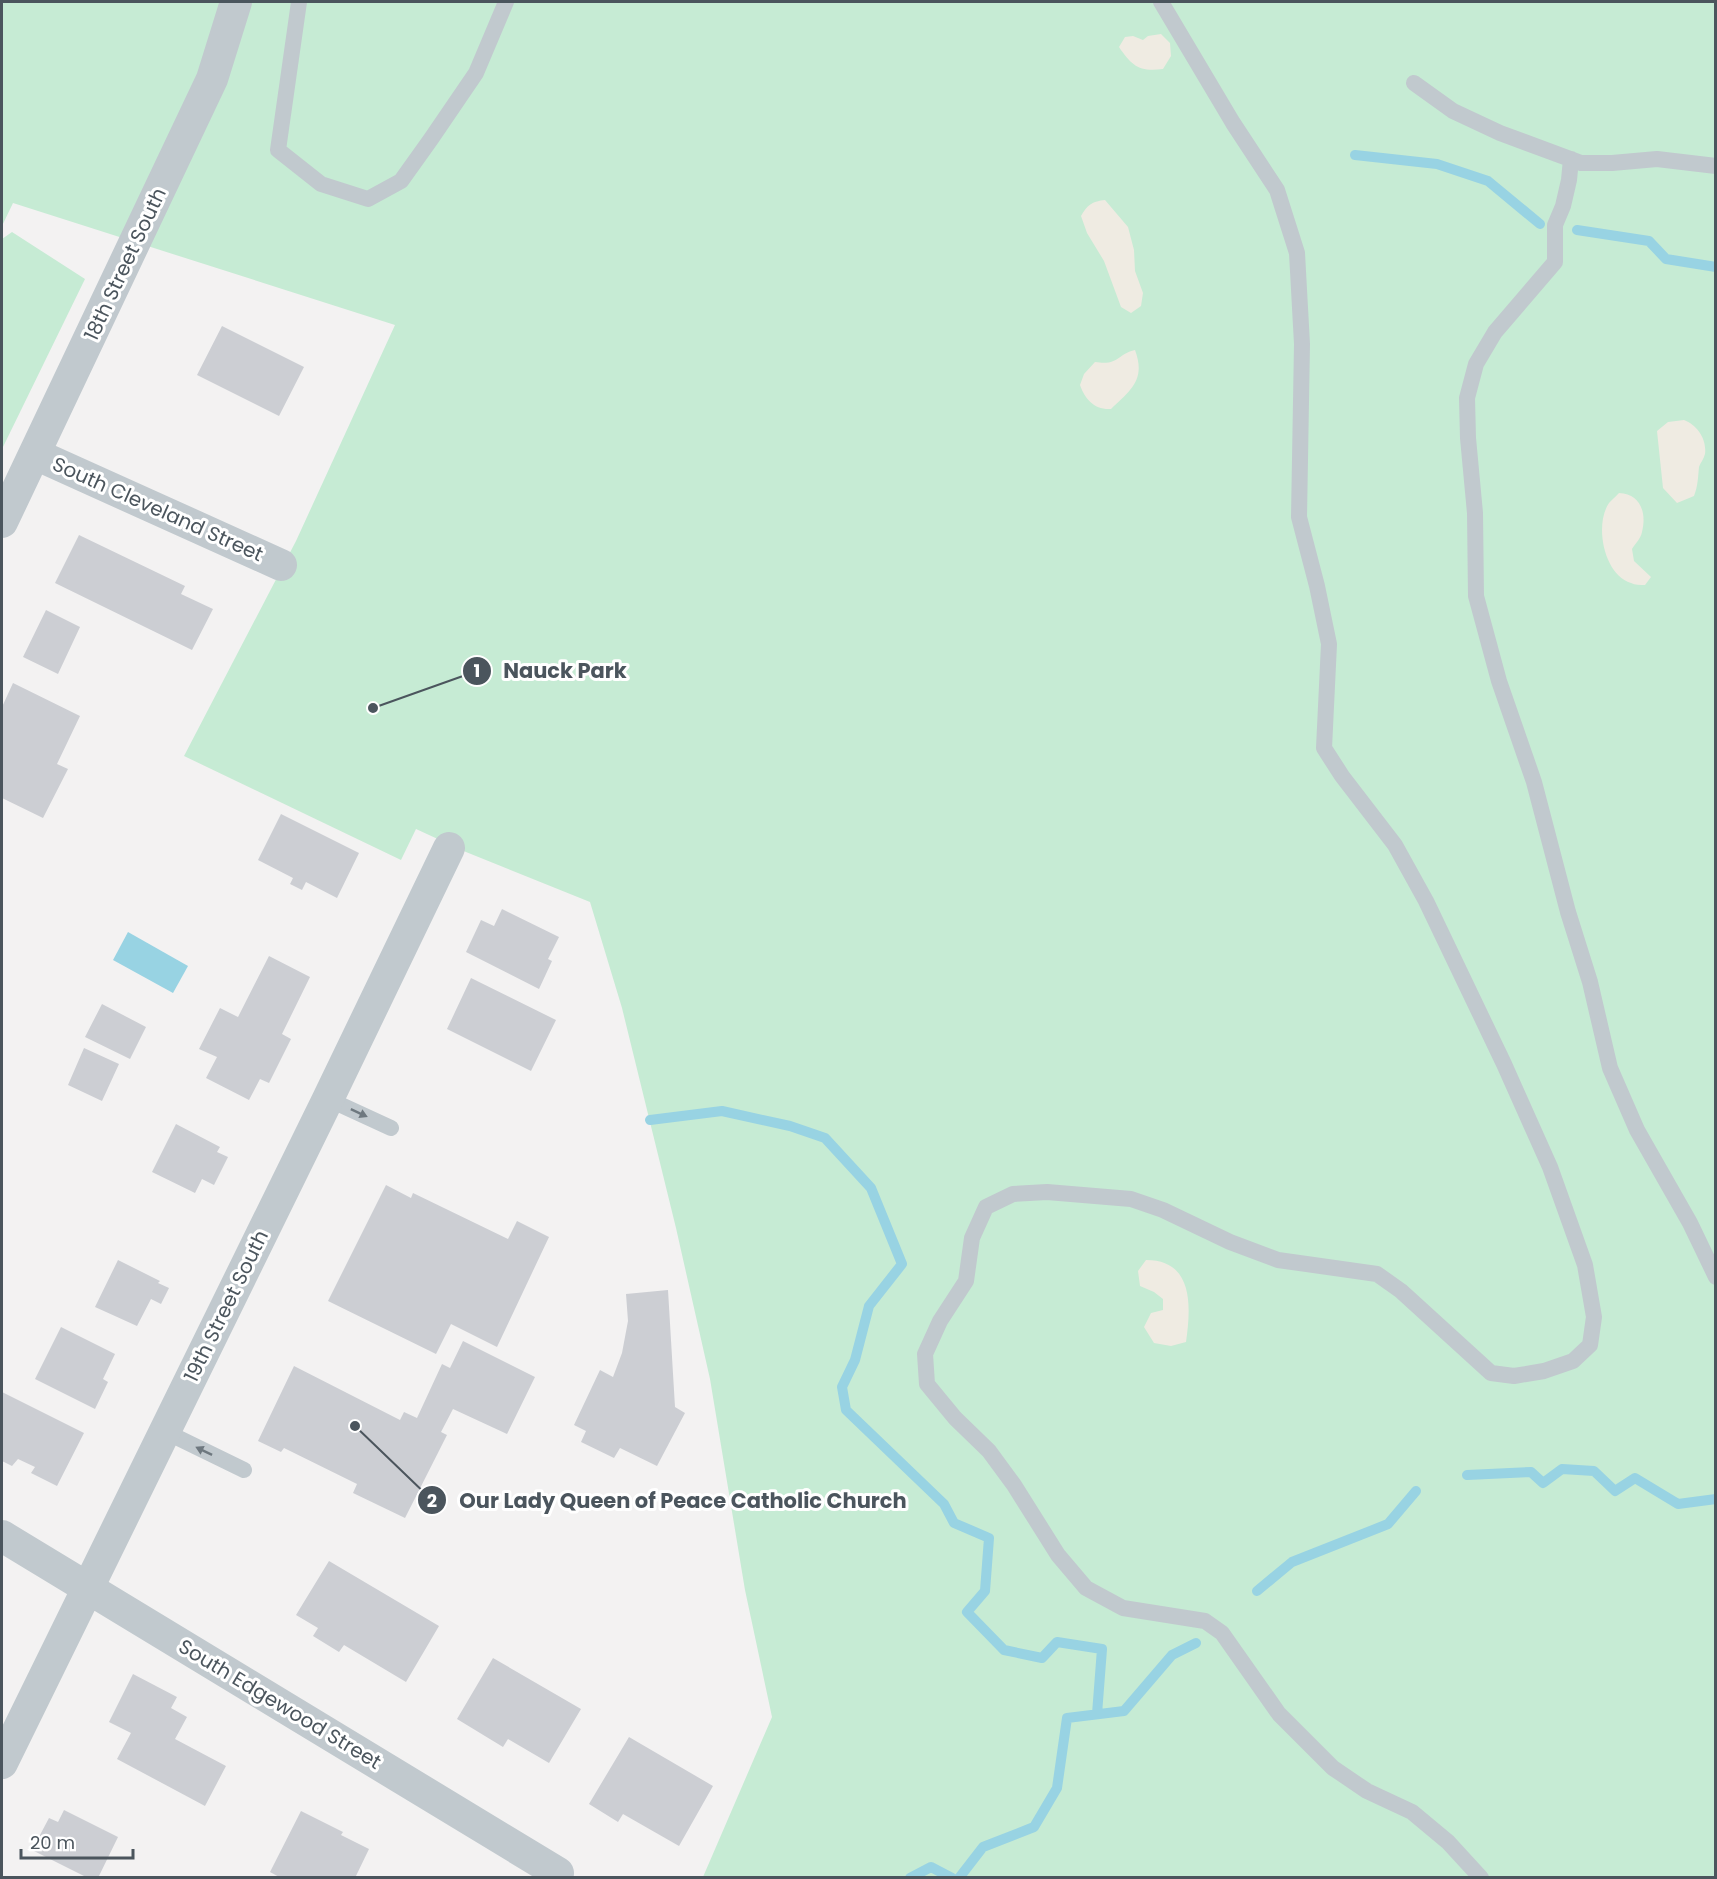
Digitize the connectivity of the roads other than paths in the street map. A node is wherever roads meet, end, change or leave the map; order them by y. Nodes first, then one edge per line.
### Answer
1 (236, 2) edge
2 (299, 2) edge
3 (506, 2) edge
4 (1161, 2) edge
5 (1414, 83) dead end
6 (1570, 159) junction
7 (1716, 166) edge
8 (35, 454) junction
9 (2, 522) edge
10 (281, 565) dead end
11 (449, 848) dead end
12 (328, 1099) junction
13 (391, 1128) dead end
14 (1716, 1277) edge
15 (164, 1431) junction
16 (244, 1470) dead end
17 (2, 1536) edge
18 (87, 1588) junction
19 (2, 1763) edge
20 (557, 1875) edge
21 (1481, 1878) edge

1 - 8 street, 18th Street South
2 - 3 lane
4 - 21 lane
5 - 6 lane
6 - 7 lane
6 - 14 lane
8 - 9 street, 18th Street South
8 - 10 street, South Cleveland Street
11 - 12 street, 19th Street South
12 -> 13 lane
12 - 15 street, 19th Street South
16 -> 15 lane
15 - 18 street, 19th Street South
17 - 18 street, South Edgewood Street
18 - 19 street, 19th Street South
18 - 20 street, South Edgewood Street

